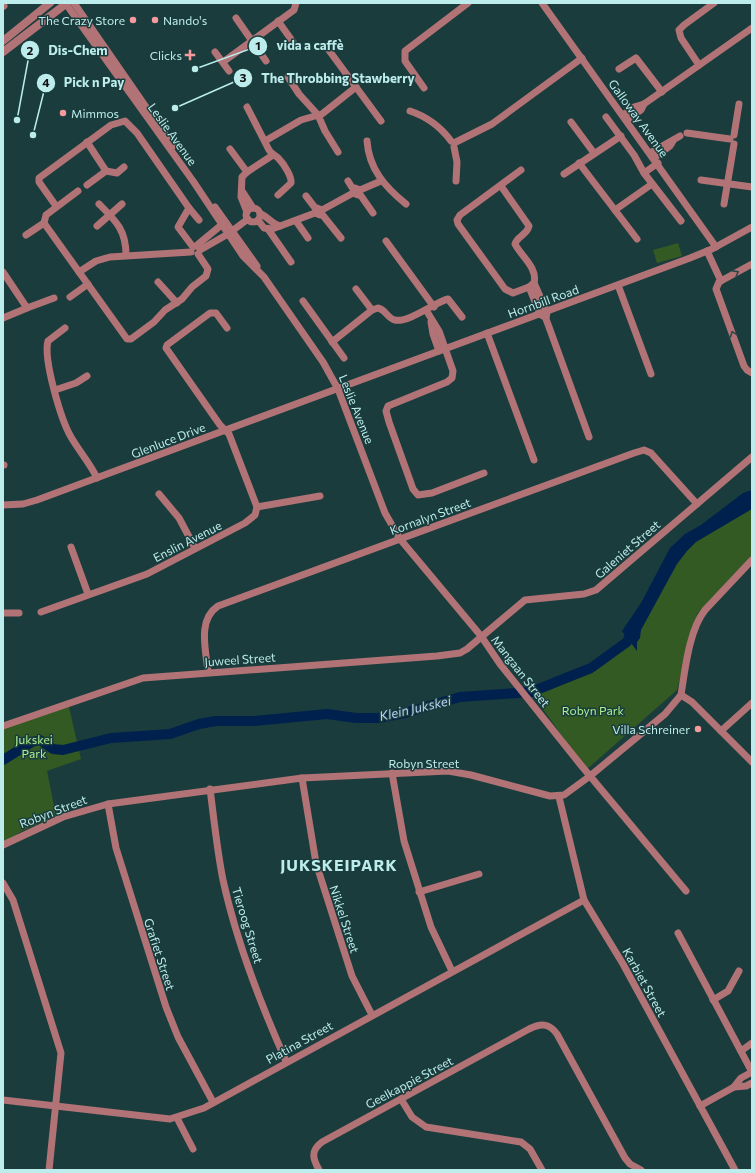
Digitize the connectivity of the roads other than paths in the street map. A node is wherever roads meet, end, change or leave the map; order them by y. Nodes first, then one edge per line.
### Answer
1 (68, 3) edge
2 (296, 3) edge
3 (468, 3) edge
4 (542, 3) edge
5 (714, 3) edge
6 (48, 4) edge
7 (236, 18) dead end
8 (278, 21) junction
9 (752, 28) edge
10 (3, 41) edge
11 (252, 41) junction
12 (293, 42) dead end
13 (328, 49) dead end
14 (3, 52) edge
15 (215, 52) dead end
16 (582, 58) junction
17 (266, 61) dead end
18 (223, 62) junction
19 (699, 66) junction
20 (620, 69) dead end
21 (229, 71) dead end
22 (288, 77) dead end
23 (356, 87) junction
24 (424, 88) dead end
25 (662, 92) junction
26 (739, 104) dead end
27 (248, 107) dead end
28 (410, 111) dead end
29 (318, 115) junction
30 (606, 117) dead end
31 (625, 117) junction
32 (381, 121) dead end
33 (572, 122) dead end
34 (621, 136) junction
35 (732, 139) junction
36 (265, 140) junction
37 (368, 141) dead end
38 (87, 142) junction
39 (454, 144) junction
40 (230, 148) dead end
41 (338, 152) dead end
42 (594, 153) junction
43 (272, 155) junction
44 (654, 158) junction
45 (579, 163) junction
46 (124, 167) dead end
47 (521, 170) dead end
48 (106, 171) junction
49 (248, 172) junction
50 (644, 173) junction
51 (564, 174) dead end
52 (701, 180) dead end
53 (348, 181) dead end
54 (381, 181) junction
55 (456, 181) dead end
56 (727, 183) junction
57 (87, 184) dead end
58 (652, 184) junction
59 (501, 186) junction
60 (752, 187) edge
61 (78, 190) dead end
62 (356, 191) junction
63 (278, 194) dead end
64 (306, 196) dead end
65 (99, 204) dead end
66 (122, 204) dead end
67 (406, 204) dead end
68 (724, 204) dead end
69 (56, 206) junction
70 (189, 208) junction
71 (615, 210) junction
72 (319, 211) junction
73 (249, 213) junction
74 (373, 213) dead end
75 (109, 215) junction
76 (259, 217) junction
77 (199, 220) dead end
78 (296, 221) junction
79 (681, 221) dead end
80 (44, 223) junction
81 (223, 223) junction
82 (97, 226) dead end
83 (280, 226) junction
84 (752, 227) edge
85 (268, 229) junction
86 (230, 232) junction
87 (26, 235) dead end
88 (308, 238) dead end
89 (340, 238) dead end
90 (637, 239) dead end
91 (386, 241) dead end
92 (716, 247) junction
93 (196, 250) junction
94 (707, 251) junction
95 (126, 255) junction
96 (291, 262) dead end
97 (752, 264) edge
98 (3, 272) edge
99 (79, 272) junction
100 (721, 281) junction
101 (158, 282) dead end
102 (88, 284) junction
103 (532, 285) junction
104 (618, 285) junction
105 (356, 289) dead end
106 (70, 297) dead end
107 (54, 298) dead end
108 (303, 301) dead end
109 (177, 303) junction
110 (434, 307) junction
111 (27, 308) junction
112 (372, 310) junction
113 (426, 310) junction
114 (545, 315) junction
115 (462, 317) dead end
116 (3, 318) edge
117 (65, 328) dead end
118 (227, 328) dead end
119 (487, 333) junction
120 (332, 342) junction
121 (442, 350) junction
122 (344, 358) dead end
123 (752, 373) edge
124 (651, 374) dead end
125 (87, 376) dead end
126 (338, 389) junction
127 (55, 390) junction
128 (226, 430) junction
129 (589, 438) dead end
130 (752, 457) edge
131 (534, 460) dead end
132 (484, 473) dead end
133 (97, 478) junction
134 (159, 494) dead end
135 (320, 496) dead end
136 (3, 504) edge
137 (697, 504) junction
138 (257, 508) junction
139 (400, 539) junction
140 (70, 547) dead end
141 (195, 548) junction
142 (752, 560) edge
143 (88, 594) junction
144 (41, 612) dead end
145 (3, 613) edge
146 (19, 613) dead end
147 (480, 636) junction
148 (208, 672) junction
149 (681, 695) junction
150 (752, 703) edge
151 (3, 726) edge
152 (721, 732) junction
153 (752, 762) edge
154 (392, 773) junction
155 (590, 776) junction
156 (302, 778) junction
157 (210, 789) junction
158 (559, 796) junction
159 (108, 804) junction
160 (3, 845) edge
161 (479, 874) dead end
162 (3, 883) edge
163 (686, 891) dead end
164 (420, 892) junction
165 (584, 900) junction
166 (678, 933) dead end
167 (452, 971) junction
168 (739, 971) dead end
169 (713, 1000) junction
170 (372, 1015) junction
171 (752, 1043) edge
172 (741, 1050) junction
173 (286, 1062) junction
174 (752, 1072) edge
175 (752, 1083) edge
176 (734, 1087) junction
177 (402, 1099) junction
178 (3, 1100) edge
179 (213, 1102) junction
180 (56, 1106) junction
181 (700, 1106) junction
182 (177, 1118) junction
183 (193, 1149) dead end
184 (49, 1170) edge
185 (319, 1170) edge
186 (542, 1170) edge
187 (642, 1170) edge
188 (735, 1170) edge

1 - 14 street
1 - 81 street, Leslie Avenue
2 - 8 street
3 - 24 street
4 - 16 street, Galloway Avenue
5 - 19 street
6 - 10 street
7 - 11 street
8 - 11 street
8 - 12 street
9 - 19 street
11 - 17 street
11 - 18 street
13 - 23 street
15 - 18 street
16 - 31 street, Galloway Avenue
16 - 39 street
18 - 21 street
19 - 25 street
20 - 25 street
22 - 29 street
23 - 29 street
23 - 32 street
25 - 31 street
26 - 35 street
27 - 36 street
28 - 39 street
29 - 36 street
29 - 41 street
30 - 34 street
31 - 44 street, Galloway Avenue
33 - 42 street
34 - 42 street
34 - 50 street
35 - 44 street
35 - 56 street
36 - 43 street
37 - 54 street
38 - 48 street
38 - 69 street
38 - 70 street
39 - 55 street
40 - 49 street
42 - 45 street
43 - 49 street
43 - 63 street
44 - 50 street
44 - 92 street, Galloway Avenue
45 - 51 street
45 - 71 street
46 - 48 street
47 - 59 street
48 - 57 street
49 - 73 street
50 - 58 street
52 - 56 street
53 - 62 street
54 - 62 street
54 - 67 street
56 - 60 street
56 - 68 street
58 - 71 street
58 - 79 street
59 - 103 street
59 - 103 street
61 - 69 street
62 - 72 street
62 - 74 street
64 - 72 street
65 - 75 street
66 - 75 street
69 - 80 street
70 - 77 street
70 - 93 street
71 - 90 street
72 - 78 street
72 - 89 street
73 - 76 street
73 - 76 street
73 - 86 street
75 - 82 street
75 - 95 street
76 - 83 street
76 - 85 street
78 - 83 street
78 - 88 street
80 - 87 street
80 - 99 street
81 - 86 street, Leslie Avenue
81 - 93 street
83 - 85 street
84 - 92 street, Hornbill Road
85 - 96 street
86 - 93 street
86 - 126 street, Leslie Avenue
91 - 110 street
92 - 94 street, Hornbill Road
93 - 95 street
93 - 109 street
94 - 100 street
94 - 104 street, Hornbill Road
95 - 99 street
100 -> 97 street
98 - 111 street
99 - 102 street
123 -> 100 street
101 - 109 street
102 - 106 street
102 - 109 street
103 - 114 street
104 - 114 street, Hornbill Road
104 - 124 street
105 - 112 street
107 - 111 street
108 - 120 street
110 - 113 street
110 - 115 street
111 - 116 street
112 - 113 street
112 - 120 street
113 - 121 street
114 - 119 street, Hornbill Road
114 - 129 street
117 - 127 street
118 - 128 street
119 - 121 street, Hornbill Road
119 - 131 street
120 - 122 street
121 - 126 street, Hornbill Road
121 - 132 street
125 - 127 street
126 - 128 street, Glenluce Drive
126 - 139 street, Leslie Avenue
127 - 133 street
128 - 133 street, Glenluce Drive
128 - 138 street
130 - 137 street, Galeniet Street
133 - 136 street, Glenluce Drive
134 - 141 street
135 - 138 street
137 - 139 street, Kornalyn Street
137 - 147 street, Galeniet Street
138 - 141 street, Enslin Avenue
139 - 147 street, Mangaan Street
139 - 148 street, Kornalyn Street
140 - 143 street
141 - 143 street, Enslin Avenue
142 - 149 street
143 - 144 street, Enslin Avenue
145 - 146 street
147 - 148 street, Juweel Street
147 - 155 street, Mangaan Street
148 - 151 street, Juweel Street
149 - 152 street
149 - 155 street
150 - 152 street
152 - 153 street
154 - 156 street, Robyn Street
154 - 158 street, Robyn Street
154 - 164 street
155 - 158 street
155 - 163 street, Mangaan Street
156 - 157 street, Robyn Street
156 - 170 street, Nikkel Street
157 - 159 street, Robyn Street
157 - 173 street, Tieroog Street
158 - 165 street, Karbiet Street
159 - 160 street, Robyn Street
159 - 179 street, Grafiet Street
161 - 164 street
162 - 180 street
164 - 167 street
165 - 167 street, Platina Street
165 - 181 street, Karbiet Street
166 - 169 street
167 - 170 street, Platina Street
168 - 169 street
169 - 172 street
170 - 173 street, Platina Street
171 - 172 street
172 - 174 street
173 - 179 street, Platina Street
174 - 176 street
175 - 176 street
176 - 181 street
177 - 185 street, Geelkappie Street
177 - 186 street
177 - 187 street, Geelkappie Street
178 - 180 street, Platina Street
179 - 182 street, Platina Street
180 - 182 street, Platina Street
180 - 184 street
181 - 188 street, Karbiet Street
182 - 183 street

